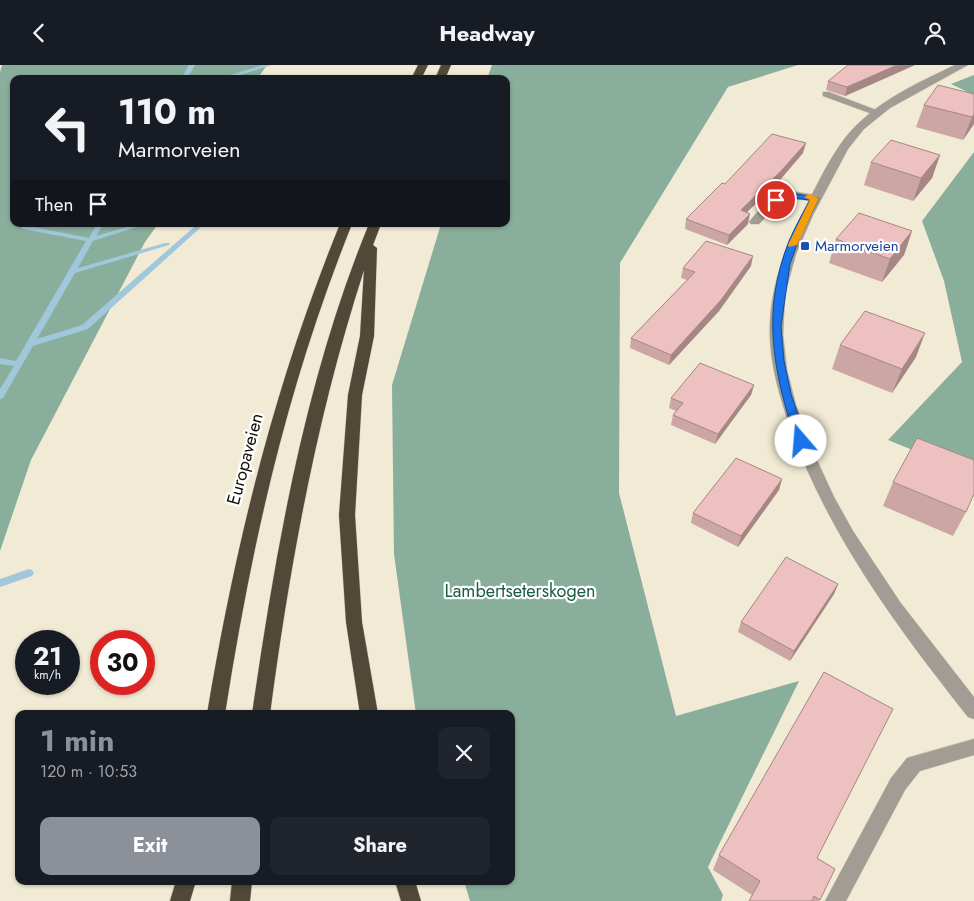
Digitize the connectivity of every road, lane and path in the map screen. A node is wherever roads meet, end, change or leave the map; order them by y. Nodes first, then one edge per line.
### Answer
1 (963, 65) edge
2 (826, 94) edge
3 (879, 113) junction
4 (815, 198) junction
5 (755, 222) dead end
6 (345, 227) edge
7 (374, 227) edge
8 (217, 710) edge
9 (262, 710) edge
10 (368, 710) edge
11 (974, 711) edge
12 (974, 747) edge
13 (186, 885) edge
14 (188, 885) edge
15 (242, 885) edge
16 (406, 885) edge
17 (180, 901) edge
18 (187, 901) edge
19 (240, 901) edge
20 (411, 901) edge
21 (835, 901) edge

1 - 3 street
2 - 3 street
3 - 4 street
4 - 5 street
4 - 11 street
6 - 8 highway, Europaveien
7 - 9 highway
7 - 10 highway
12 - 21 street
13 - 17 highway
14 - 18 highway
15 - 19 highway
16 - 20 highway

